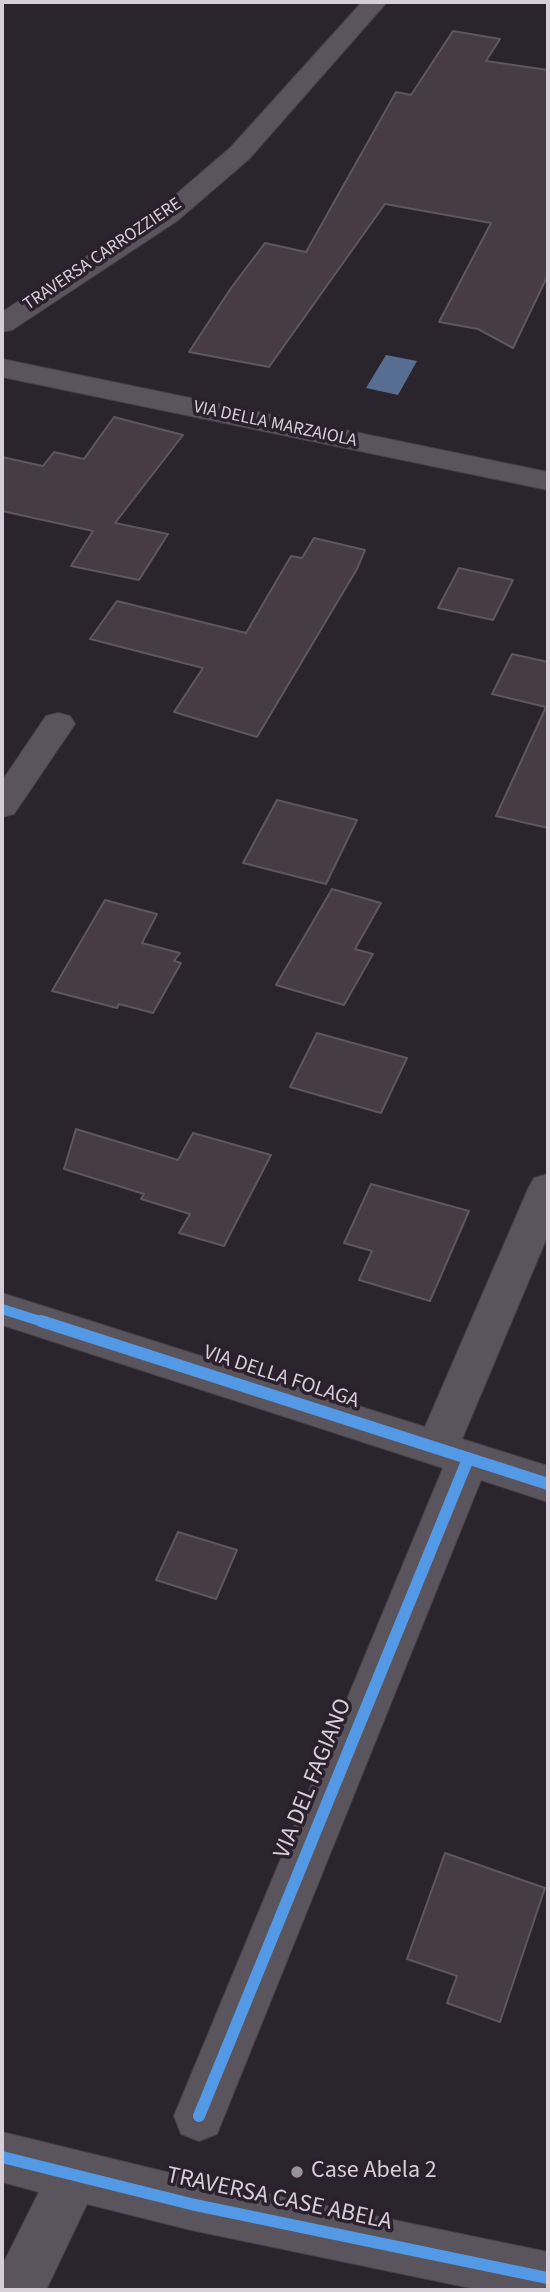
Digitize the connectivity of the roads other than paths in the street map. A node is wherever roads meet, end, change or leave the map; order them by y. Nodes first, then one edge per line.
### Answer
1 (375, 2) edge
2 (2, 324) edge
3 (2, 368) edge
4 (548, 481) edge
5 (58, 724) dead end
6 (2, 806) edge
7 (548, 1189) edge
8 (2, 1309) edge
9 (453, 1454) junction
10 (548, 1484) edge
11 (199, 2116) dead end
12 (2, 2157) edge
13 (74, 2175) junction
14 (548, 2278) edge
15 (18, 2290) edge

1 - 2 street, TRAVERSA CARROZZIERE
3 - 4 street, VIA DELLA MARZAIOLA
5 - 6 street
7 - 9 street, VIA DEL FAGIANO
8 - 9 street, VIA DELLA FOLAGA
9 - 10 street, VIA DELLA FOLAGA
9 - 11 street, VIA DEL FAGIANO
12 - 13 street, TRAVERSA CASE ABELA
13 - 14 street, TRAVERSA CASE ABELA
13 - 15 street

